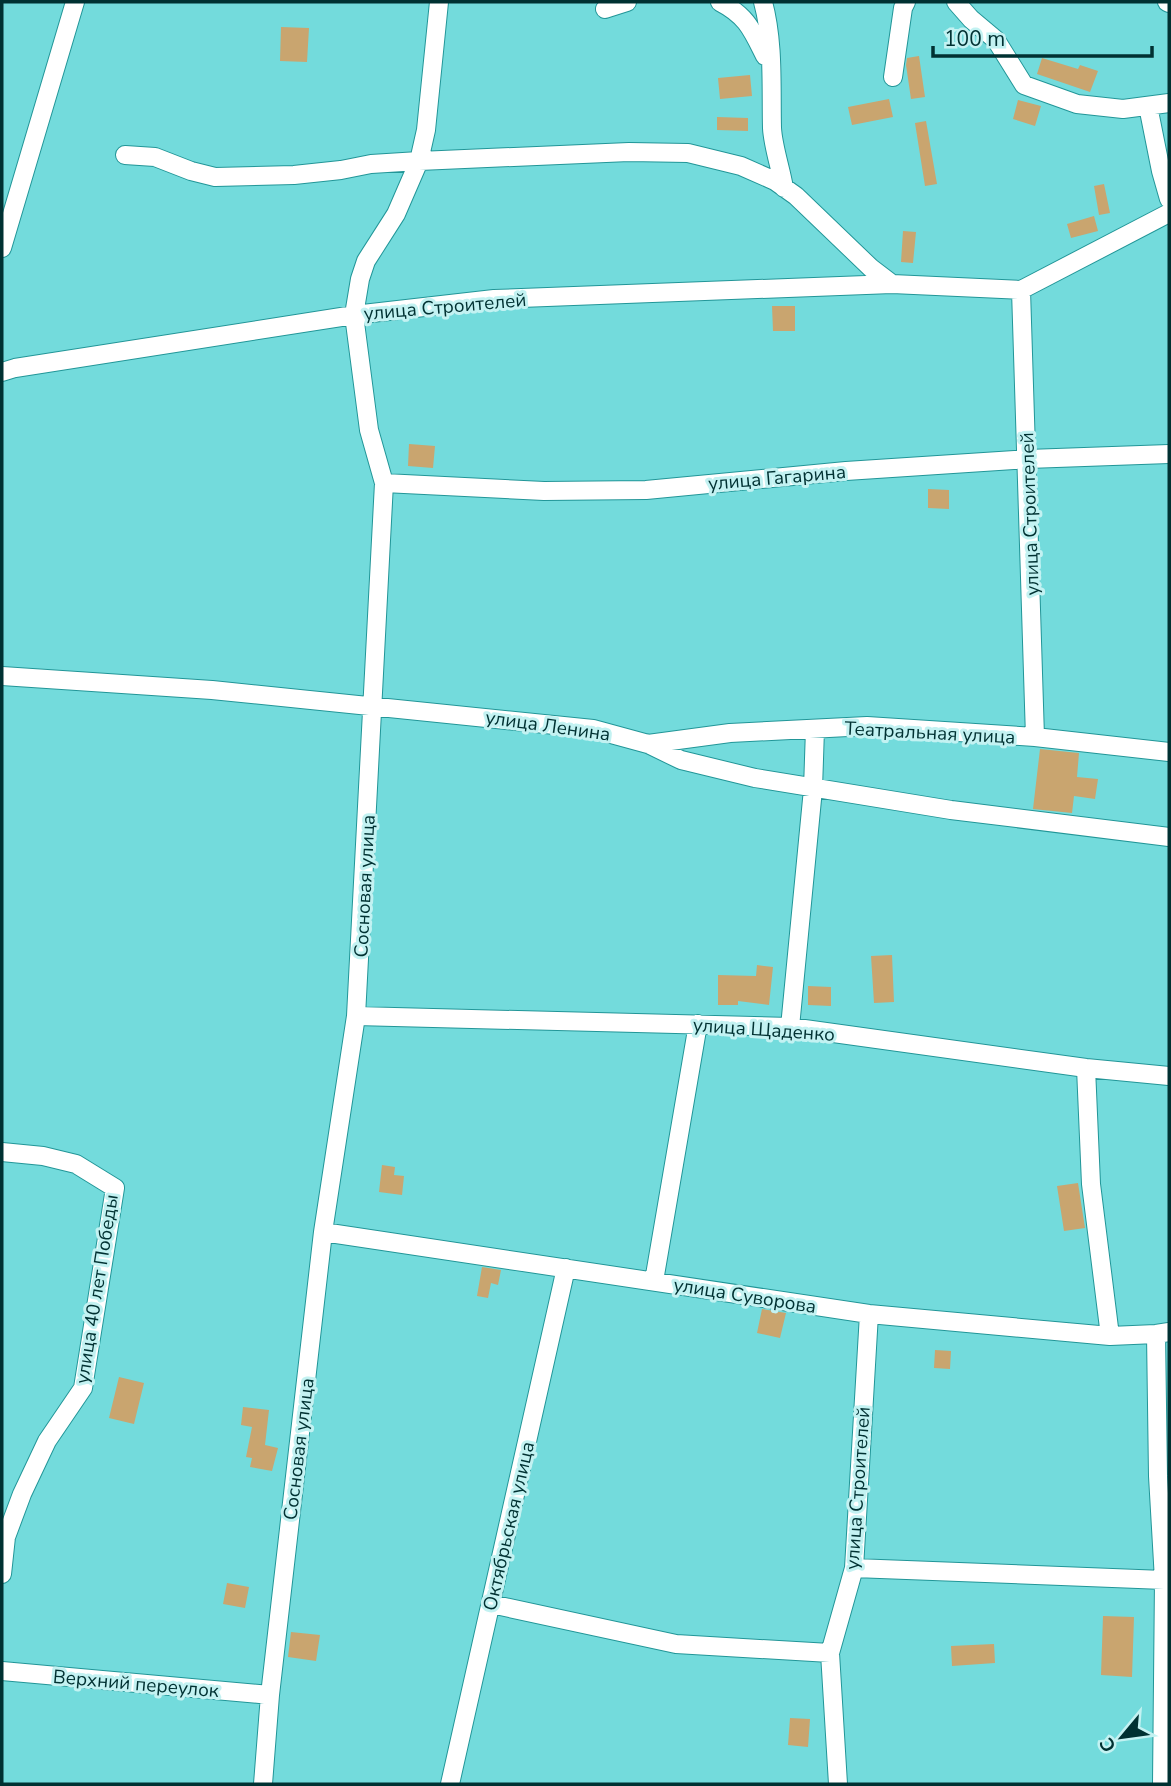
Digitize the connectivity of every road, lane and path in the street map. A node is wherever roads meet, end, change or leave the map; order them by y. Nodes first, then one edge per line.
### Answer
1 (75, 2) edge
2 (439, 2) edge
3 (627, 2) edge
4 (720, 2) edge
5 (763, 2) edge
6 (906, 2) edge
7 (956, 2) edge
8 (605, 9) dead end
9 (772, 69) junction
10 (893, 77) dead end
11 (1169, 103) edge
12 (1148, 106) junction
13 (125, 155) dead end
14 (419, 161) junction
15 (784, 188) junction
16 (1169, 199) edge
17 (1169, 213) edge
18 (2, 248) edge
19 (892, 284) junction
20 (1021, 290) junction
21 (354, 315) junction
22 (2, 372) edge
23 (1169, 454) edge
24 (1028, 459) junction
25 (384, 483) junction
26 (2, 676) edge
27 (374, 705) junction
28 (815, 729) junction
29 (1035, 737) junction
30 (648, 744) junction
31 (1169, 752) edge
32 (813, 789) junction
33 (1169, 837) edge
34 (356, 1016) junction
35 (698, 1024) junction
36 (790, 1027) junction
37 (1086, 1068) junction
38 (1169, 1076) edge
39 (2, 1152) edge
40 (323, 1232) junction
41 (566, 1268) junction
42 (654, 1282) junction
43 (869, 1314) junction
44 (1163, 1333) edge
45 (1111, 1336) junction
46 (854, 1567) junction
47 (2, 1574) edge
48 (1164, 1580) junction
49 (491, 1604) junction
50 (830, 1653) junction
51 (2, 1671) edge
52 (270, 1695) junction
53 (262, 1784) edge
54 (450, 1784) edge
55 (838, 1784) edge
56 (1162, 1784) edge

1 - 18 street
2 - 14 street, Сосновая улица
3 - 8 street
4 - 9 street
5 - 9 street
6 - 10 street
7 - 12 street
9 - 15 street
11 - 12 street
12 - 16 street
13 - 14 street
14 - 15 street
14 - 21 street, Сосновая улица
15 - 19 street
17 - 20 street
19 - 20 street, улица Строителей
19 - 21 street, улица Строителей
20 - 24 street, улица Строителей
21 - 22 street, улица Строителей
21 - 25 street, Сосновая улица
23 - 24 street, улица Гагарина
24 - 25 street, улица Гагарина
24 - 29 street, улица Строителей
25 - 27 street, Сосновая улица
26 - 27 street, улица Ленина
27 - 30 street, улица Ленина
27 - 34 street, Сосновая улица
28 - 29 street, Театральная улица
28 - 30 street, Театральная улица
28 - 32 street
29 - 31 street, Театральная улица
30 - 32 street, улица Ленина
32 - 33 street, улица Ленина
32 - 36 street
34 - 35 street, улица Щаденко
34 - 40 street, Сосновая улица
35 - 36 street, улица Щаденко
35 - 42 street
36 - 37 street, улица Щаденко
37 - 38 street, улица Щаденко
37 - 45 street
39 - 47 street, улица 40 лет Победы
40 - 41 street, улица Суворова
40 - 52 street, Сосновая улица
41 - 42 street, улица Суворова
41 - 49 street, Октябрьская улица
42 - 43 street, улица Суворова
43 - 45 street, улица Суворова
43 - 46 street, улица Строителей
44 - 45 street, улица Суворова
44 - 48 street
46 - 48 street
46 - 50 street, улица Строителей
48 - 56 street
49 - 50 street
49 - 54 street, Октябрьская улица
50 - 55 street, улица Строителей
51 - 52 street, Верхний переулок
52 - 53 street, Сосновая улица

